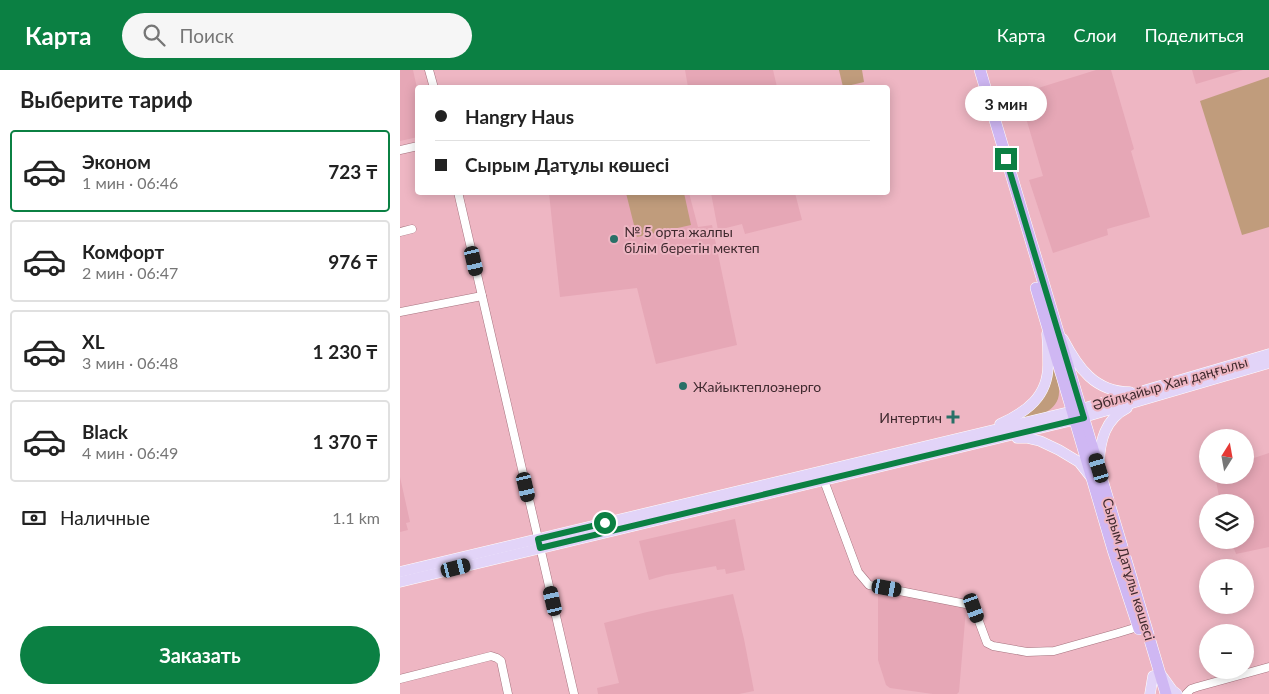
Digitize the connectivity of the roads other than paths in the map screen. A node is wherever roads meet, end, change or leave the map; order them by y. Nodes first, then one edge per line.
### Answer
1 (429, 70) edge
2 (972, 70) edge
3 (980, 70) edge
4 (433, 85) edge
5 (415, 147) edge
6 (400, 150) edge
7 (459, 195) edge
8 (412, 229) dead end
9 (400, 232) edge
10 (482, 296) junction
11 (400, 312) edge
12 (1051, 325) junction
13 (1269, 354) edge
14 (1269, 363) edge
15 (1145, 395) junction
16 (1078, 414) junction
17 (974, 435) junction
18 (1001, 438) junction
19 (1099, 468) junction
20 (820, 476) junction
21 (1093, 480) junction
22 (539, 543) junction
23 (400, 572) edge
24 (400, 582) edge
25 (1142, 626) junction
26 (1269, 667) edge
27 (1157, 675) junction
28 (400, 679) edge
29 (508, 694) edge
30 (574, 694) edge
31 (1150, 694) edge
32 (1159, 694) edge
33 (1166, 694) edge
34 (1177, 694) edge
35 (1186, 694) edge

1 - 4 street
2 - 12 highway, Сырым Датұлы көшесі
3 - 12 highway, Сырым Датұлы көшесі
5 - 6 street
7 - 10 street
8 - 9 street
10 - 11 street
10 - 22 street
12 - 15 main road
12 - 16 highway, Сырым Датұлы көшесі
12 - 17 main road
13 - 15 main road, Әбілқайыр Хан даңғылы
14 - 15 main road, Әбілқайыр Хан даңғылы
15 - 16 main road, Әбілқайыр Хан даңғылы
15 - 19 main road
16 - 17 main road, Әбілқайыр Хан даңғылы
16 - 18 main road, Әбілқайыр Хан даңғылы
16 - 19 highway, Сырым Датұлы көшесі
16 - 21 highway, Сырым Датұлы көшесі
17 - 20 main road, Әбілқайыр Хан даңғылы
18 - 20 main road, Әбілқайыр Хан даңғылы
18 - 21 main road
19 - 25 highway, Сырым Датұлы көшесі
20 - 22 main road, Әбілқайыр Хан даңғылы
20 - 25 street
21 - 25 highway, Сырым Датұлы көшесі
22 - 23 main road, Әбілқайыр Хан даңғылы
22 - 24 main road, Әбілқайыр Хан даңғылы
22 - 30 street
25 - 27 highway, Сырым Датұлы көшесі
26 - 35 street
27 - 31 main road
27 - 32 highway, Сырым Датұлы көшесі
27 - 33 highway, Сырым Датұлы көшесі
27 - 34 main road
28 - 29 street

